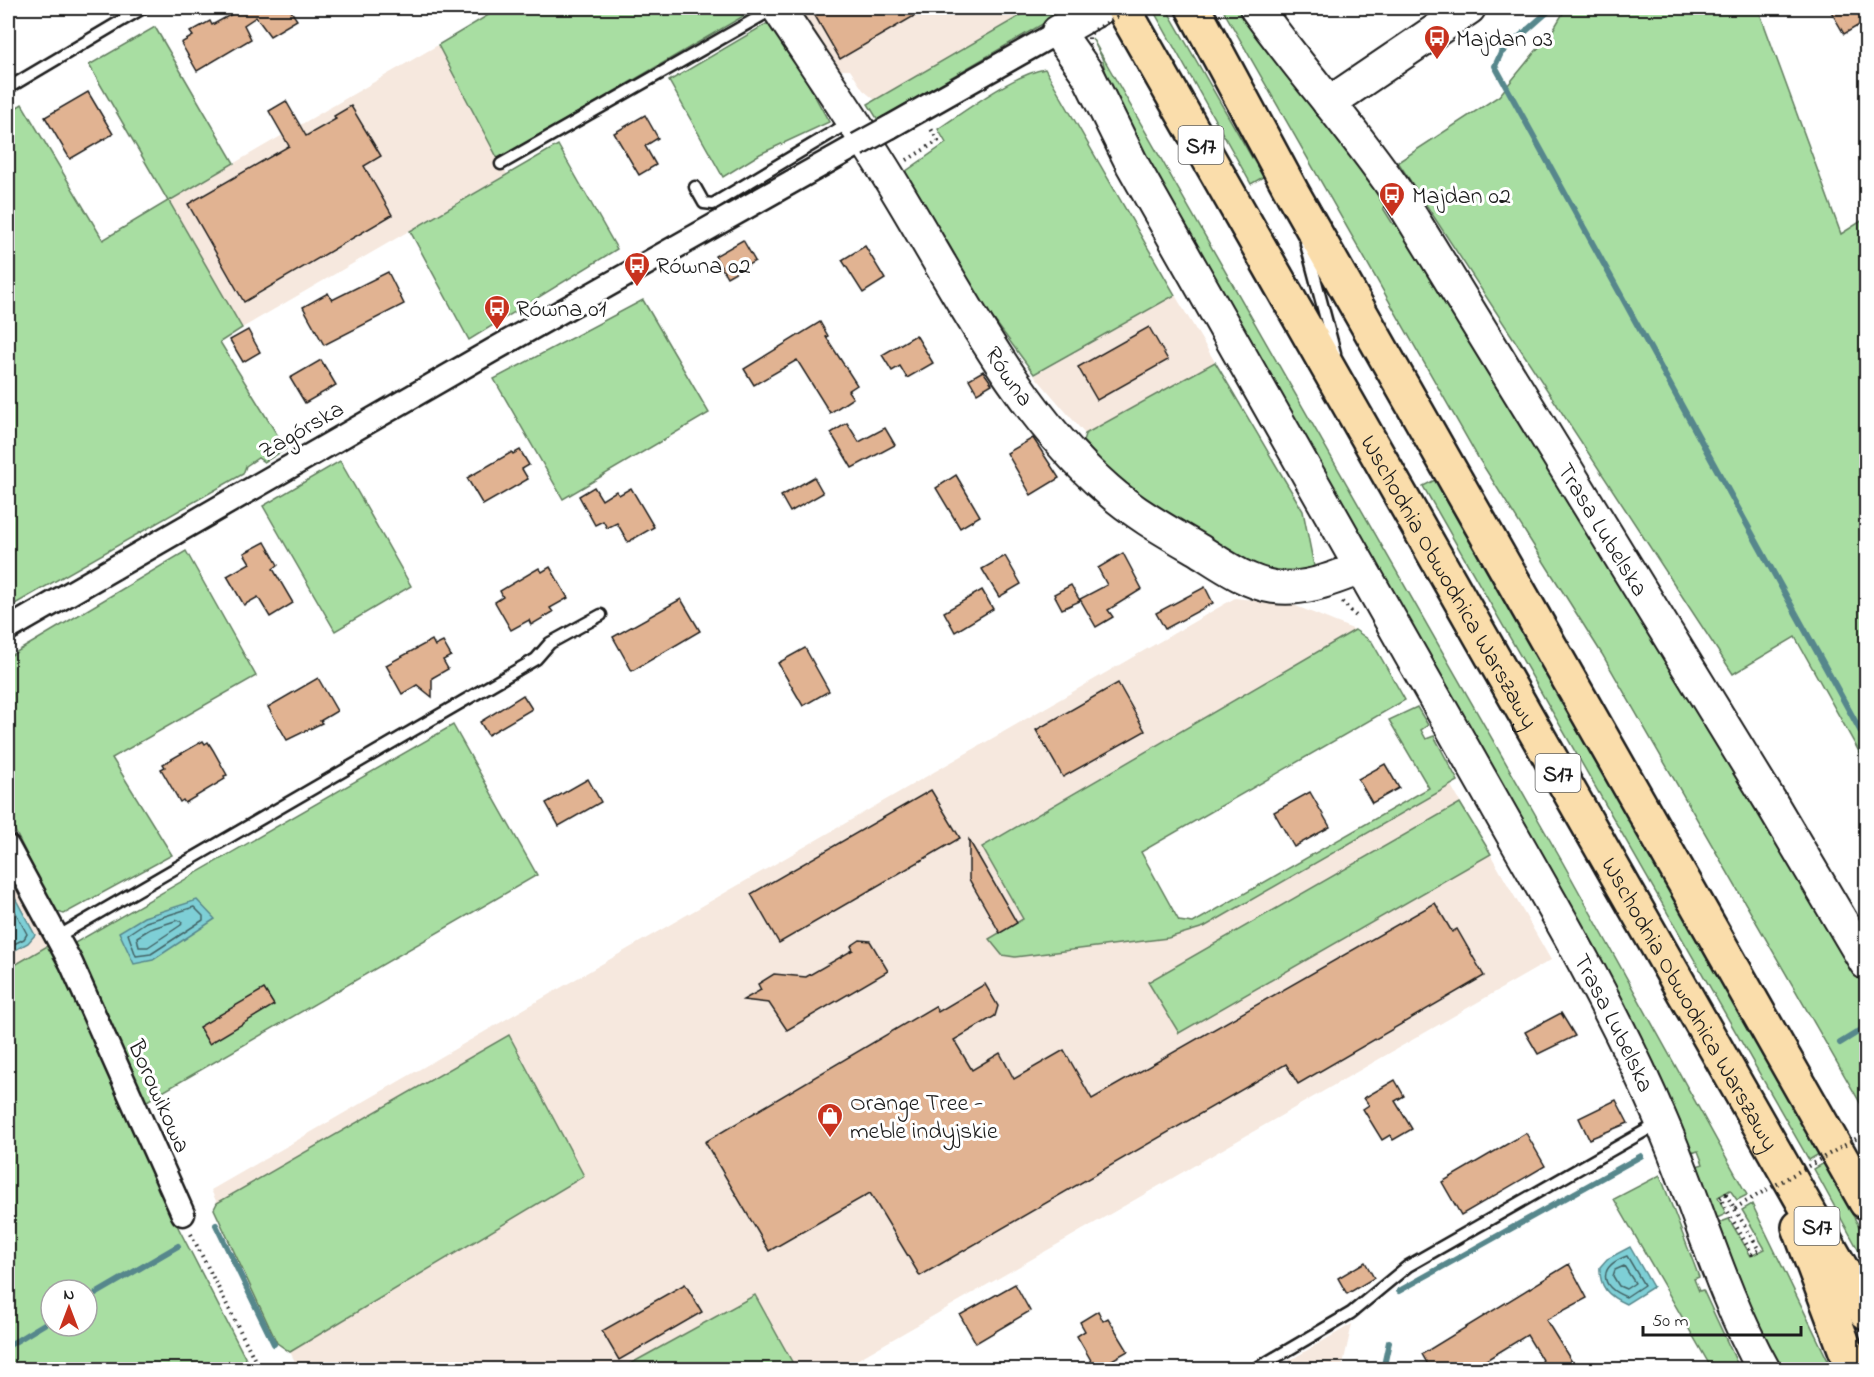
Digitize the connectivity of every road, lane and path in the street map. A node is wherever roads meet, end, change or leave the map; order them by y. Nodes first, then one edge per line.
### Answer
1 (143, 8) edge
2 (777, 8) edge
3 (1100, 8) edge
4 (1123, 8) edge
5 (1132, 8) edge
6 (1193, 8) edge
7 (1256, 8) edge
8 (1469, 8) edge
9 (1072, 34) junction
10 (8, 88) edge
11 (1329, 103) junction
12 (939, 119) dead end
13 (928, 126) dead end
14 (933, 132) dead end
15 (855, 133) junction
16 (908, 159) dead end
17 (501, 164) dead end
18 (695, 187) dead end
19 (1293, 194) junction
20 (1349, 405) junction
21 (1361, 567) junction
22 (601, 615) dead end
23 (8, 629) edge
24 (8, 847) edge
25 (57, 937) junction
26 (1866, 963) edge
27 (1662, 1121) junction
28 (1866, 1133) edge
29 (1767, 1141) junction
30 (1866, 1202) edge
31 (1735, 1208) junction
32 (183, 1214) joint
33 (1866, 1312) edge
34 (260, 1370) edge
35 (1254, 1370) edge
36 (1764, 1370) edge
37 (1853, 1370) edge

1 - 10 lane
2 - 15 street, Równa
2 - 17 lane
3 - 9 street
4 - 20 highway, Wschodnia Obwodnica Warszawy / S17
5 - 9 path, bridge
6 - 19 highway, S17
7 - 11 street, Trasa Lubelska
8 - 11 street
9 - 15 street, Zagórska, bridge
9 - 21 street, Trasa Lubelska
11 - 26 street, Trasa Lubelska
12 - 13 path
14 - 16 path
15 - 18 lane
15 - 21 street, Równa
15 - 23 street, Zagórska
19 - 20 lane
19 - 30 highway, S17
20 - 29 highway, Wschodnia Obwodnica Warszawy / S17
21 - 27 street, Trasa Lubelska
22 - 25 lane
24 - 25 street, Borowikowa
25 - 32 street, Borowikowa
27 - 35 lane
27 - 36 street, Trasa Lubelska
28 - 31 path, bridge
29 - 33 highway, Wschodnia Obwodnica Warszawy / S17
29 - 37 highway
31 - 31 path
32 - 34 path

